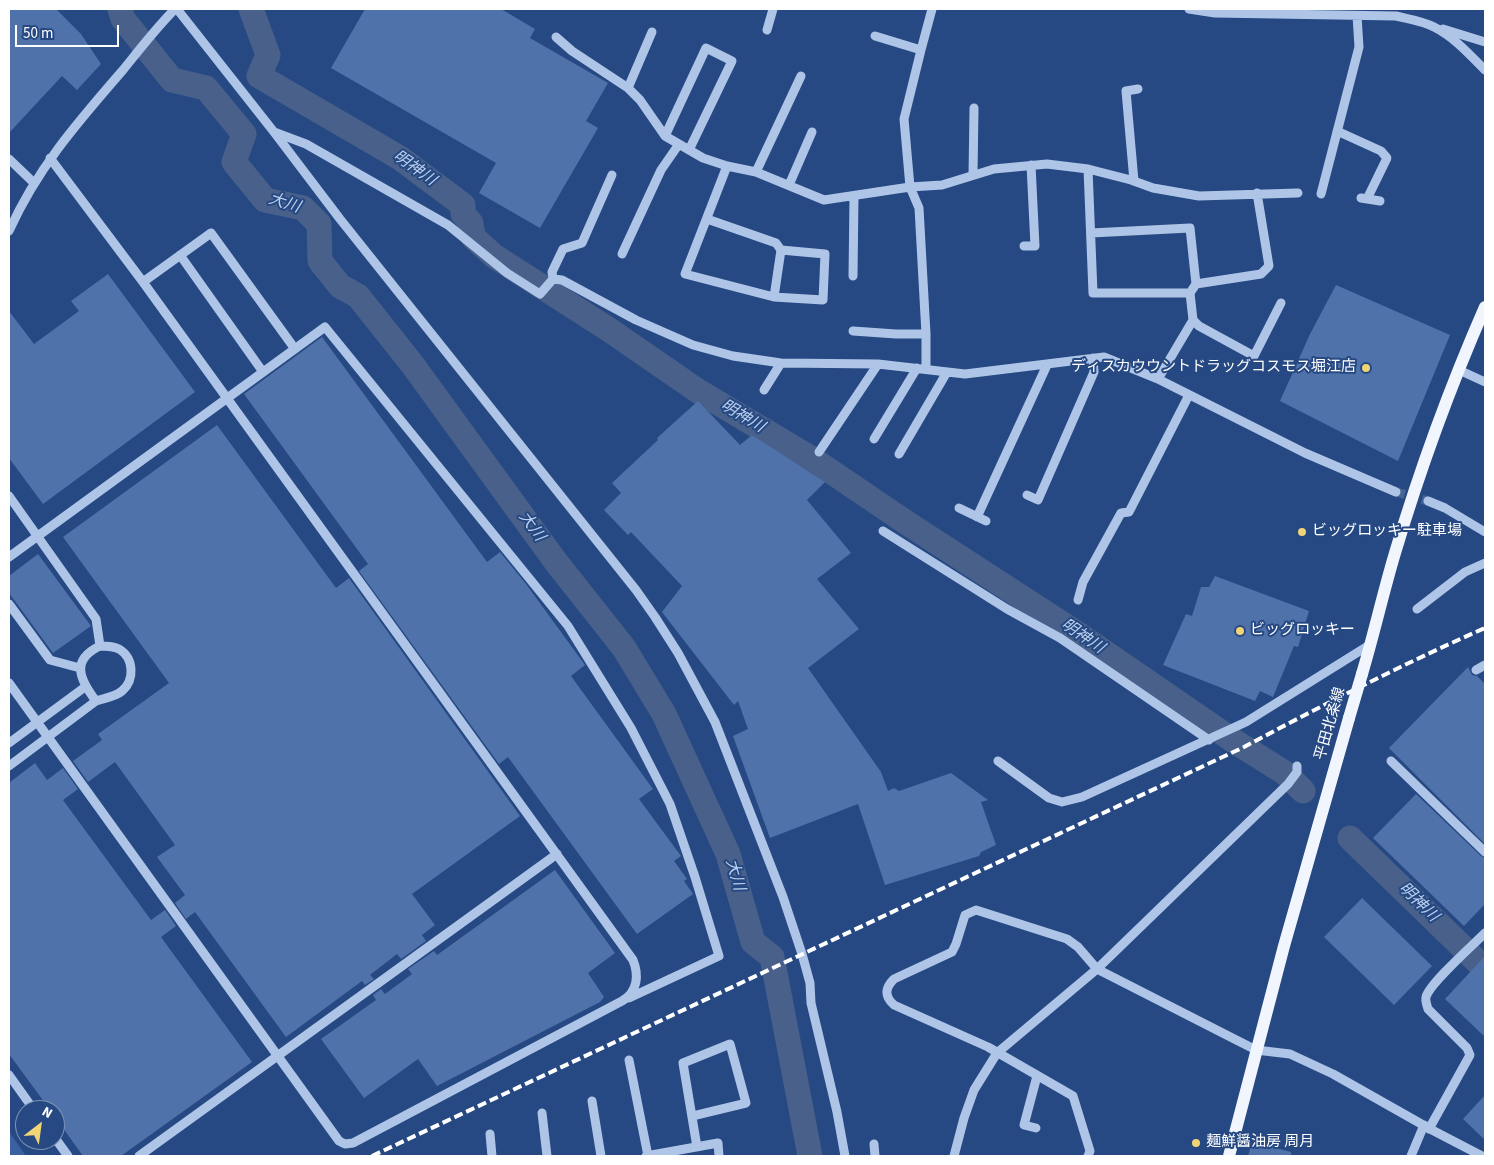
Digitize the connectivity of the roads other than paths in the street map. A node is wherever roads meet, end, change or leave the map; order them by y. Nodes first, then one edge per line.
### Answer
1 (176, 9) edge
2 (773, 9) edge
3 (932, 9) edge
4 (1189, 9) edge
5 (1225, 11) edge
6 (1357, 16) junction
7 (1433, 26) junction
8 (767, 30) dead end
9 (652, 32) dead end
10 (875, 36) dead end
11 (556, 37) dead end
12 (1485, 42) edge
13 (921, 50) junction
14 (1485, 70) edge
15 (801, 76) dead end
16 (628, 88) junction
17 (1138, 89) dead end
18 (974, 108) dead end
19 (1337, 131) junction
20 (274, 132) junction
21 (812, 132) dead end
22 (665, 136) junction
23 (679, 144) junction
24 (689, 150) junction
25 (50, 158) junction
26 (9, 159) edge
27 (1032, 165) junction
28 (727, 166) junction
29 (1088, 169) junction
30 (756, 172) junction
31 (612, 175) dead end
32 (973, 175) junction
33 (1134, 181) junction
34 (33, 182) junction
35 (789, 185) junction
36 (910, 187) junction
37 (1257, 193) junction
38 (1298, 193) dead end
39 (1321, 194) dead end
40 (854, 196) junction
41 (1380, 201) dead end
42 (707, 219) junction
43 (9, 231) edge
44 (1091, 233) junction
45 (1024, 246) dead end
46 (781, 250) junction
47 (622, 254) dead end
48 (180, 255) junction
49 (853, 276) dead end
50 (143, 282) junction
51 (549, 284) junction
52 (1196, 284) junction
53 (1190, 293) junction
54 (774, 297) junction
55 (1281, 303) dead end
56 (1485, 307) edge
57 (1193, 320) junction
58 (853, 331) dead end
59 (926, 334) junction
60 (295, 349) junction
61 (1093, 358) junction
62 (782, 363) junction
63 (878, 364) junction
64 (1047, 364) junction
65 (922, 369) junction
66 (1459, 370) junction
67 (263, 372) junction
68 (947, 372) junction
69 (1158, 379) junction
70 (1485, 382) edge
71 (764, 390) dead end
72 (1189, 395) junction
73 (227, 398) junction
74 (874, 439) dead end
75 (819, 452) dead end
76 (899, 454) dead end
77 (1396, 492) tunnel mouth
78 (1027, 495) dead end
79 (9, 496) edge
80 (1428, 501) tunnel mouth
81 (959, 508) dead end
82 (977, 517) junction
83 (986, 521) dead end
84 (883, 531) dead end
85 (1485, 532) edge
86 (36, 536) junction
87 (9, 557) edge
88 (1485, 563) edge
89 (1078, 600) dead end
90 (9, 604) edge
91 (1417, 609) dead end
92 (1371, 644) junction
93 (100, 646) junction
94 (1485, 665) edge
95 (80, 668) junction
96 (1476, 670) dead end
97 (9, 684) edge
98 (85, 687) junction
99 (96, 700) junction
100 (37, 722) junction
101 (48, 737) junction
102 (1213, 738) junction
103 (9, 742) edge
104 (998, 761) dead end
105 (1391, 761) dead end
106 (9, 766) edge
107 (1297, 766) dead end
108 (1485, 852) edge
109 (557, 854) junction
110 (1485, 933) edge
111 (1096, 969) junction
112 (622, 1001) junction
113 (1256, 1050) junction
114 (997, 1053) junction
115 (277, 1056) junction
116 (629, 1060) dead end
117 (9, 1075) edge
118 (1037, 1076) junction
119 (27, 1100) edge
120 (592, 1101) dead end
121 (542, 1113) dead end
122 (692, 1116) junction
123 (1427, 1127) junction
124 (1036, 1128) dead end
125 (490, 1134) dead end
126 (874, 1144) dead end
127 (697, 1147) junction
128 (139, 1156) edge
129 (492, 1156) edge
130 (546, 1156) edge
131 (601, 1156) edge
132 (647, 1156) edge
133 (719, 1156) edge
134 (845, 1156) edge
135 (875, 1156) edge
136 (954, 1156) edge
137 (1088, 1156) edge
138 (1229, 1156) edge
139 (1411, 1156) edge
140 (1482, 1156) edge

1 - 20 street
1 - 25 street
2 - 8 street
3 - 13 street
4 - 5 street
5 - 6 street
6 - 7 street
6 - 19 street
7 - 12 street
7 - 14 street
9 - 16 street
10 - 13 street
11 - 16 street
13 - 36 street
15 - 30 street
16 - 22 street
17 - 33 street
18 - 32 street
19 - 39 street
19 - 41 street
20 - 51 street
20 - 134 street
21 - 35 street
22 - 23 street
22 - 24 street
23 - 24 street
23 - 47 street
24 - 28 street
25 - 34 street
25 - 50 street
26 - 34 street
27 - 29 street
27 - 32 street
27 - 45 street
28 - 30 street
28 - 42 street
29 - 33 street
29 - 44 street
30 - 35 street
31 - 51 street
32 - 36 street
33 - 37 street
34 - 43 street
35 - 40 street
36 - 40 street
36 - 59 street
37 - 38 street
37 - 52 street
40 - 49 street
42 - 46 street
42 - 54 street
44 - 52 street
44 - 53 street
46 - 54 street
46 - 54 street
48 - 50 street
48 - 60 street
48 - 67 street
50 - 73 street
51 - 62 street
52 - 53 street
53 - 57 street
55 - 57 street
56 - 66 main road, 平田北条線
57 - 69 street
58 - 59 street
59 - 65 street
60 - 67 street
60 - 112 street
61 - 64 street
61 - 69 street
61 - 78 street
62 - 63 street
62 - 71 street
63 - 65 street
63 - 75 street
64 - 68 street
64 - 82 street
65 - 68 street
65 - 74 street
66 - 70 street
66 - 92 main road, 平田北条線
67 - 73 street
68 - 76 street
69 - 72 street
72 - 77 street
72 - 89 street
73 - 86 street
73 - 109 street
79 - 86 street
80 - 85 street
81 - 82 street
82 - 83 street
84 - 102 street
86 - 87 street
86 - 93 street
88 - 91 street
90 - 95 street
92 - 102 street
92 - 113 main road, 平田北条線, bridge
93 - 95 street
93 - 99 street
94 - 96 street
95 - 98 street
97 - 100 street
98 - 99 street
98 - 100 street
99 - 101 street
100 - 101 street
100 - 103 street
101 - 106 street
101 - 115 street
102 - 104 street
105 - 108 street
107 - 111 street
109 - 112 street
109 - 115 street
110 - 123 street
111 - 113 street
111 - 114 street
111 - 114 street
112 - 115 street
113 - 123 street
113 - 138 main road, 平田北条線
114 - 118 street
114 - 136 street
115 - 128 street
116 - 132 street
117 - 119 street
118 - 124 street
118 - 137 street
120 - 131 street
121 - 130 street
122 - 122 street
122 - 127 street
123 - 139 street
123 - 140 street
125 - 129 street
126 - 135 street
127 - 132 street
127 - 133 street

